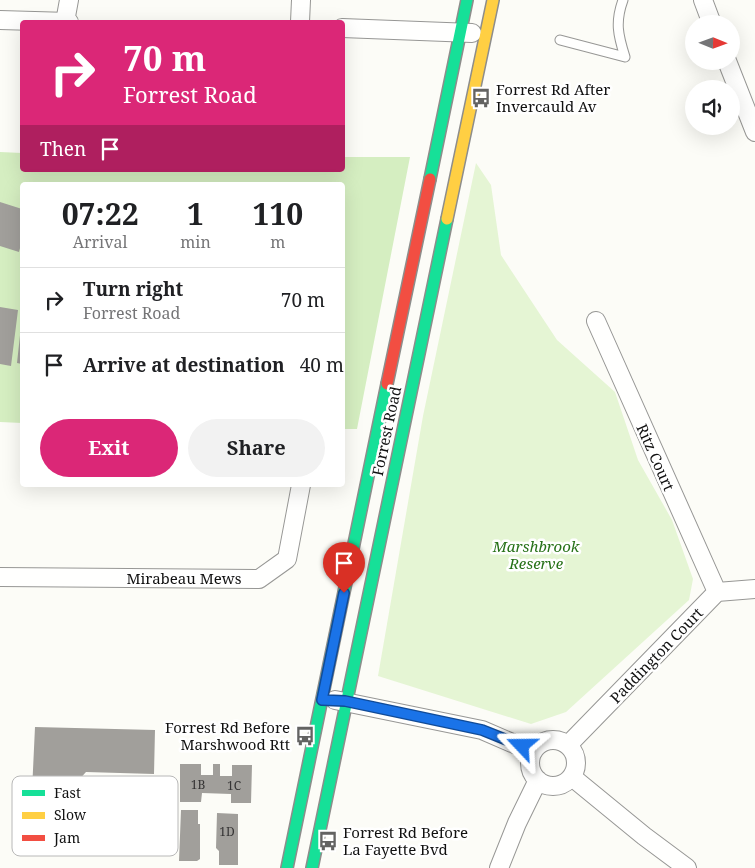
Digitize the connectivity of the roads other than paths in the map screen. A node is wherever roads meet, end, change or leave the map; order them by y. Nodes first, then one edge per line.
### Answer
1 (69, 0) edge
2 (301, 0) edge
3 (467, 0) edge
4 (493, 0) edge
5 (623, 0) edge
6 (703, 0) edge
7 (709, 15) edge
8 (0, 20) edge
9 (65, 20) edge
10 (300, 20) edge
11 (20, 21) edge
12 (345, 28) edge
13 (460, 32) junction
14 (486, 34) junction
15 (560, 40) dead end
16 (731, 70) edge
17 (755, 132) edge
18 (596, 321) dead end
19 (301, 487) edge
20 (0, 577) edge
21 (755, 589) edge
22 (717, 592) junction
23 (322, 700) junction
24 (345, 701) junction
25 (568, 745) junction
26 (534, 752) junction
27 (572, 777) junction
28 (538, 780) junction
29 (287, 868) edge
30 (312, 868) edge
31 (499, 868) edge
32 (687, 868) edge

1 - 9 street
2 - 10 street
3 - 13 main road, Forrest Road
4 - 14 main road, Forrest Road
5 - 15 lane
6 - 7 street
8 - 11 street
12 - 13 street
13 - 14 street
13 - 23 main road, Forrest Road
14 - 24 main road, Forrest Road
16 - 17 street
18 - 22 street, Ritz Court
19 - 20 street, Mirabeau Mews
21 - 22 street
22 - 25 street, Paddington Court
23 - 24 street
23 - 29 main road, Forrest Road
24 - 26 street
24 - 30 main road, Forrest Road
25 - 26 street
25 - 27 street
26 - 28 street
27 - 28 street
27 - 32 street
28 - 31 street

